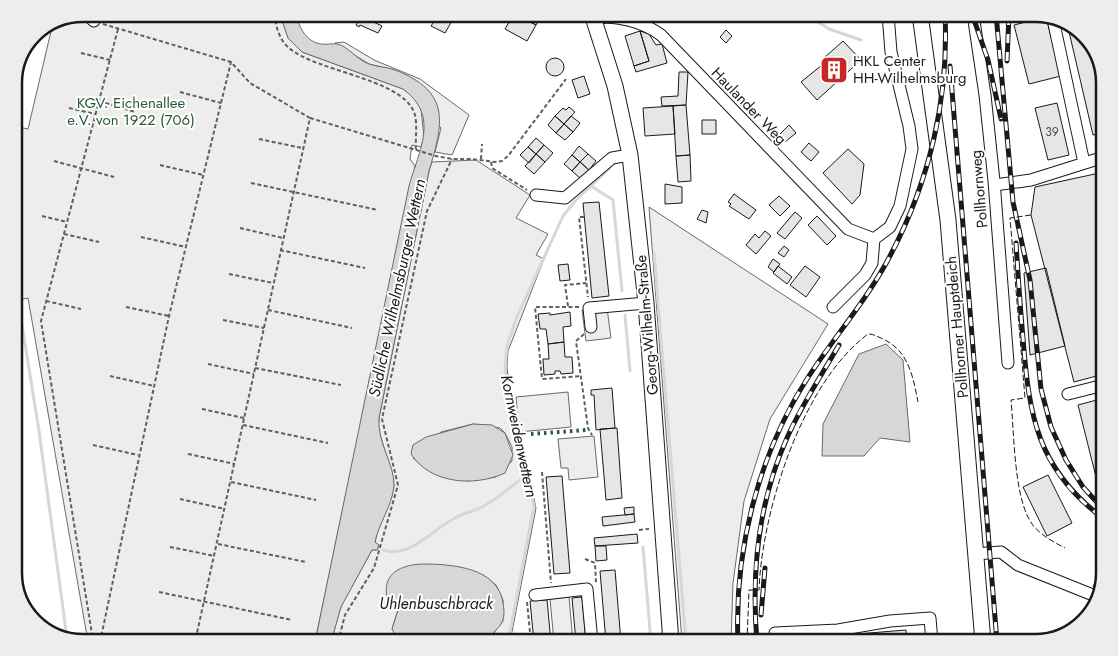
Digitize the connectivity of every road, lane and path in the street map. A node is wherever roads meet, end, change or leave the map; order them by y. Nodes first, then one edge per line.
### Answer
1 (102, 22) edge
2 (276, 22) edge
3 (595, 22) edge
4 (630, 22) edge
5 (889, 22) edge
6 (921, 22) edge
7 (974, 22) edge
8 (1055, 26) edge
9 (118, 29) junction
10 (81, 52) dead end
11 (110, 60) junction
12 (231, 62) junction
13 (566, 79) dead end
14 (180, 92) dead end
15 (99, 102) junction
16 (221, 103) junction
17 (69, 108) dead end
18 (135, 112) dead end
19 (95, 114) junction
20 (310, 118) junction
21 (260, 139) dead end
22 (482, 144) dead end
23 (302, 148) junction
24 (416, 151) junction
25 (630, 154) junction
26 (452, 160) junction
27 (480, 160) junction
28 (1095, 160) edge
29 (54, 162) dead end
30 (491, 162) junction
31 (1084, 163) junction
32 (160, 165) dead end
33 (81, 168) junction
34 (204, 175) junction
35 (114, 177) dead end
36 (251, 184) dead end
37 (995, 185) junction
38 (293, 192) junction
39 (536, 195) joint
40 (378, 210) dead end
41 (42, 216) dead end
42 (584, 216) dead end
43 (67, 222) junction
44 (240, 228) dead end
45 (64, 234) junction
46 (141, 237) dead end
47 (283, 238) junction
48 (874, 239) junction
49 (586, 240) dead end
50 (582, 241) junction
51 (99, 242) dead end
52 (186, 247) junction
53 (280, 250) junction
54 (589, 264) dead end
55 (584, 265) junction
56 (365, 268) dead end
57 (229, 274) dead end
58 (273, 283) junction
59 (586, 283) junction
60 (587, 288) junction
61 (591, 288) dead end
62 (46, 301) junction
63 (646, 302) junction
64 (568, 306) junction
65 (126, 307) dead end
66 (833, 307) dead end
67 (81, 308) dead end
68 (590, 308) junction
69 (268, 310) junction
70 (169, 316) junction
71 (223, 320) dead end
72 (591, 327) joint
73 (264, 328) junction
74 (352, 328) dead end
75 (1008, 363) dead end
76 (208, 364) dead end
77 (255, 368) junction
78 (254, 374) junction
79 (110, 376) dead end
80 (581, 376) junction
81 (154, 386) junction
82 (341, 386) dead end
83 (1096, 387) edge
84 (1068, 394) dead end
85 (202, 409) dead end
86 (244, 418) junction
87 (243, 425) junction
88 (592, 435) dead end
89 (328, 443) dead end
90 (93, 445) dead end
91 (188, 454) dead end
92 (138, 455) junction
93 (235, 464) junction
94 (542, 472) dead end
95 (231, 482) junction
96 (180, 499) dead end
97 (316, 500) dead end
98 (225, 509) junction
99 (649, 529) dead end
100 (639, 530) dead end
101 (218, 544) junction
102 (170, 547) dead end
103 (975, 554) junction
104 (215, 556) junction
105 (306, 562) dead end
106 (159, 592) dead end
107 (552, 593) junction
108 (535, 594) joint
109 (1091, 594) edge
110 (205, 602) junction
111 (292, 620) dead end
112 (92, 634) edge
113 (100, 634) edge
114 (197, 634) edge
115 (339, 634) edge
116 (530, 634) edge
117 (591, 634) edge
118 (670, 634) edge
119 (775, 634) dead end
120 (931, 634) edge
121 (982, 634) edge

1 - 9 path
2 - 24 path
3 - 25 main road, Georg-Wilhelm-Straße
4 - 48 street, Haulander Weg
5 - 48 street
6 - 103 main road, Pollhorner Hauptdeich
7 - 37 street, Pollhornweg
8 - 31 street
9 - 11 path
9 - 12 path
10 - 11 path
11 - 15 path
12 - 16 path
12 - 20 path
13 - 30 path
14 - 16 path
15 - 18 path
15 - 19 path
16 - 34 path
17 - 19 path
19 - 33 path
20 - 23 path
20 - 24 path
21 - 23 path
22 - 27 path
23 - 38 path
24 - 26 path
25 - 39 street
25 - 63 main road, Georg-Wilhelm-Straße
26 - 27 path
26 - 115 path
27 - 30 path
28 - 31 street
29 - 33 path
30 - 39 path
31 - 37 street
32 - 34 path
33 - 35 path
33 - 43 path
34 - 52 path
36 - 38 path
37 - 75 street, Pollhornweg
38 - 40 path
38 - 47 path
41 - 43 path
42 - 50 path
43 - 45 path
44 - 47 path
45 - 51 path
45 - 62 path
46 - 52 path
47 - 53 path
48 - 66 street
49 - 50 path
50 - 55 path
52 - 70 path
53 - 56 path
53 - 58 path
54 - 55 path
55 - 59 path
57 - 58 path
58 - 69 path
59 - 60 path
59 - 64 path
60 - 61 path
60 - 68 path
62 - 67 path
62 - 112 path
63 - 68 street
63 - 118 main road, Georg-Wilhelm-Straße
64 - 68 path
64 - 80 path
65 - 70 path
68 - 72 street
69 - 73 path
69 - 74 path
70 - 81 path
71 - 73 path
72 - 80 path
73 - 77 path
76 - 78 path
77 - 78 path
77 - 82 path
78 - 86 path
79 - 81 path
80 - 88 path
81 - 92 path
83 - 84 street
85 - 86 path
86 - 87 path
87 - 89 path
87 - 93 path
90 - 92 path
91 - 93 path
92 - 113 path
93 - 95 path
94 - 107 path
95 - 97 path
95 - 98 path
96 - 98 path
98 - 101 path
99 - 100 path
101 - 104 path
101 - 105 path
102 - 104 path
103 - 109 street
103 - 121 main road, Pollhorner Hauptdeich
104 - 110 path
106 - 110 path
107 - 108 street
107 - 117 street
108 - 116 path
110 - 111 path
110 - 114 path
119 - 120 street

